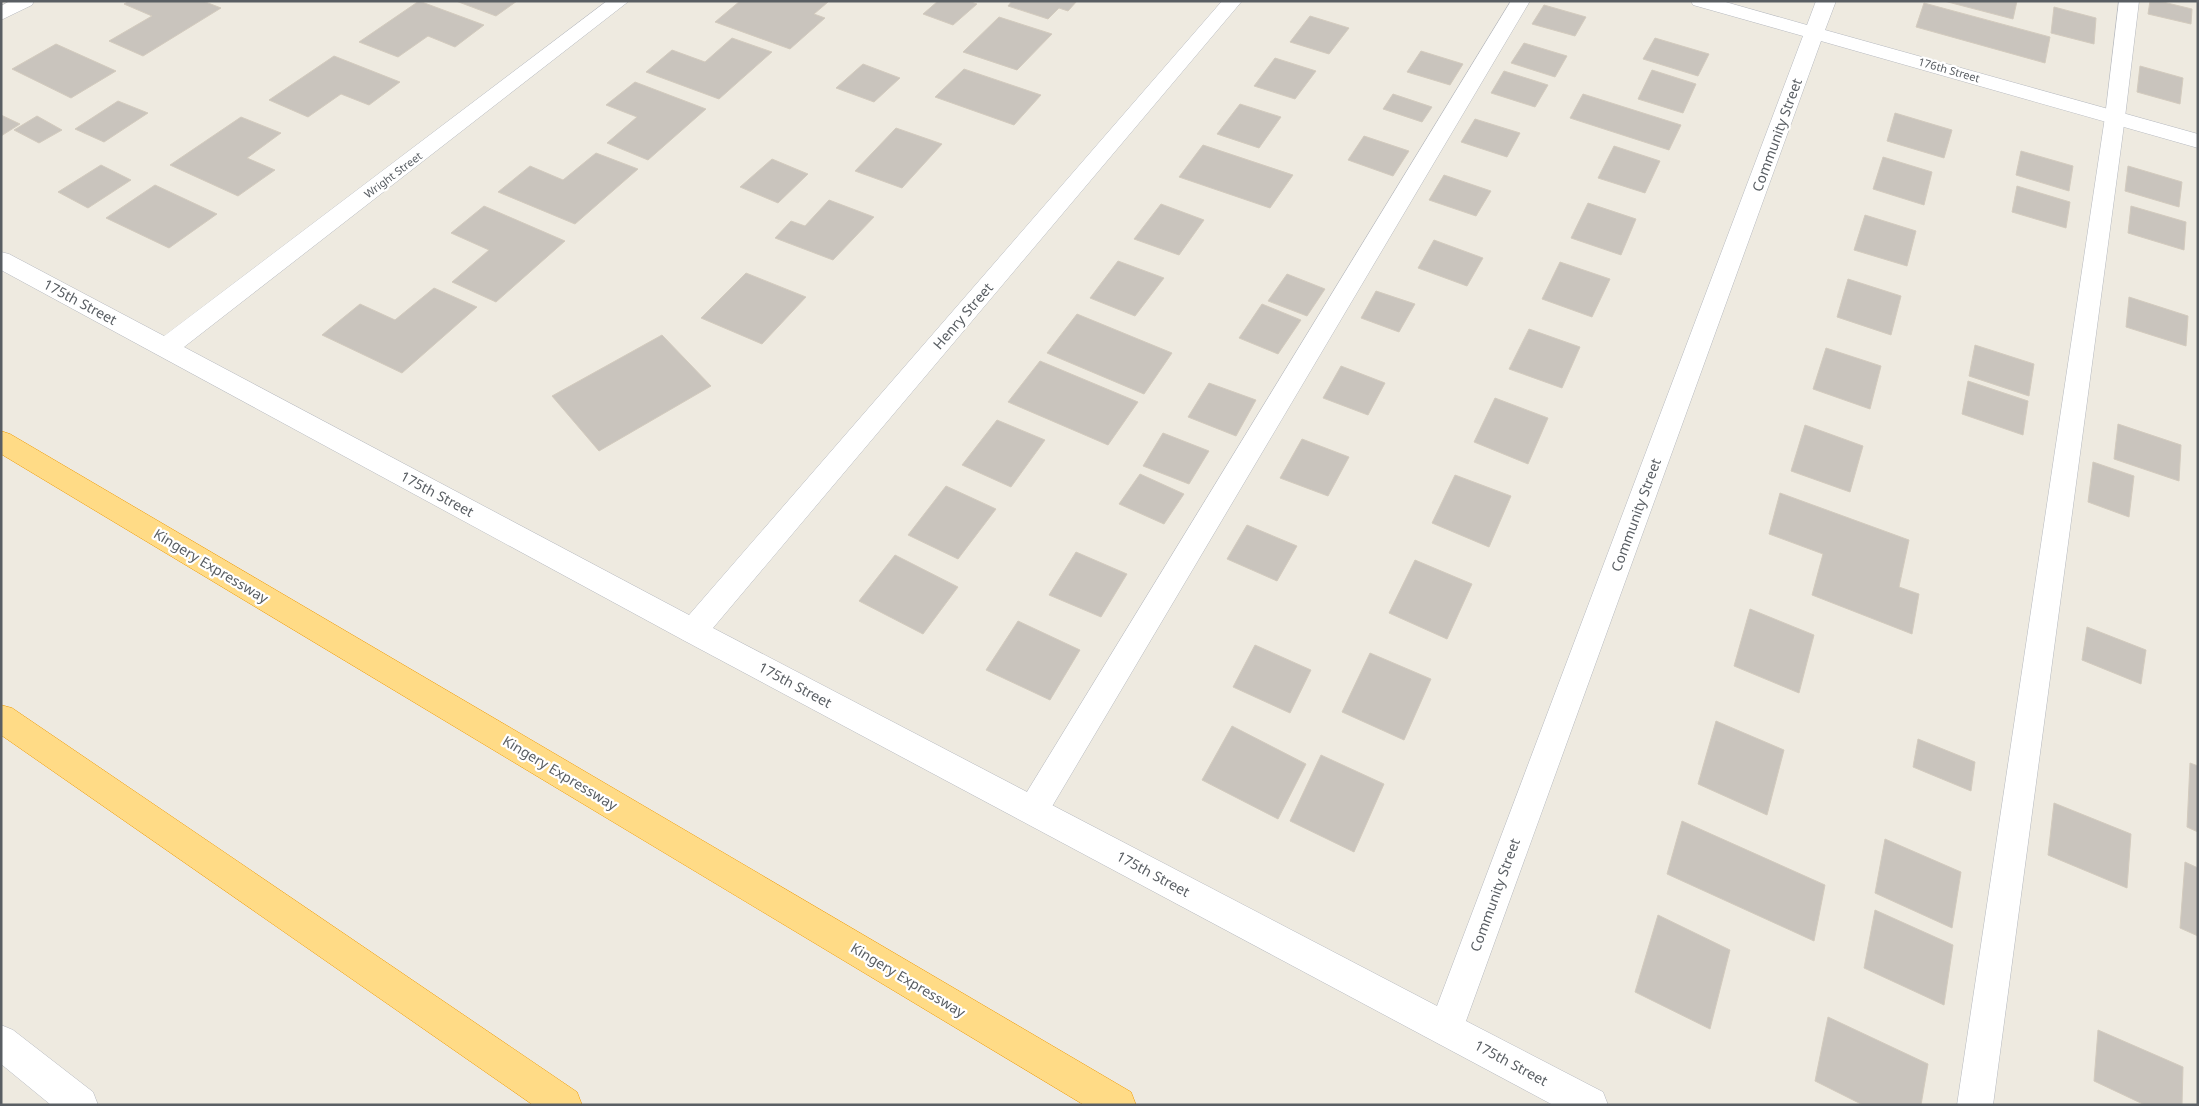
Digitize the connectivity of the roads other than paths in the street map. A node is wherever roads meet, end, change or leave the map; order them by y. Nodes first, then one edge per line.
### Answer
1 (25, 1) edge
2 (620, 1) edge
3 (1233, 1) edge
4 (1521, 1) edge
5 (1700, 1) edge
6 (1826, 1) edge
7 (2129, 1) edge
8 (1, 14) edge
9 (1815, 32) junction
10 (2115, 117) junction
11 (2198, 141) edge
12 (1, 260) edge
13 (166, 348) junction
14 (1, 441) edge
15 (693, 631) junction
16 (1, 718) edge
17 (1033, 810) junction
18 (1446, 1028) junction
19 (1, 1042) edge
20 (80, 1105) edge
21 (564, 1105) edge
22 (1118, 1105) edge
23 (1590, 1105) edge
24 (1975, 1105) edge

1 - 8 street
2 - 13 street, Wright Street
3 - 15 street, Henry Street
4 - 17 street
5 - 9 street, 176th Street
6 - 9 street, Community Street
7 - 10 street
9 - 10 street, 176th Street
9 - 18 street, Community Street
10 - 11 street, 176th Street
10 - 24 street
12 - 13 street, 175th Street
13 - 15 street, 175th Street
14 - 22 highway, Kingery Expressway
15 - 17 street, 175th Street
16 - 21 highway
17 - 18 street, 175th Street
18 - 23 street, 175th Street
19 - 20 street

